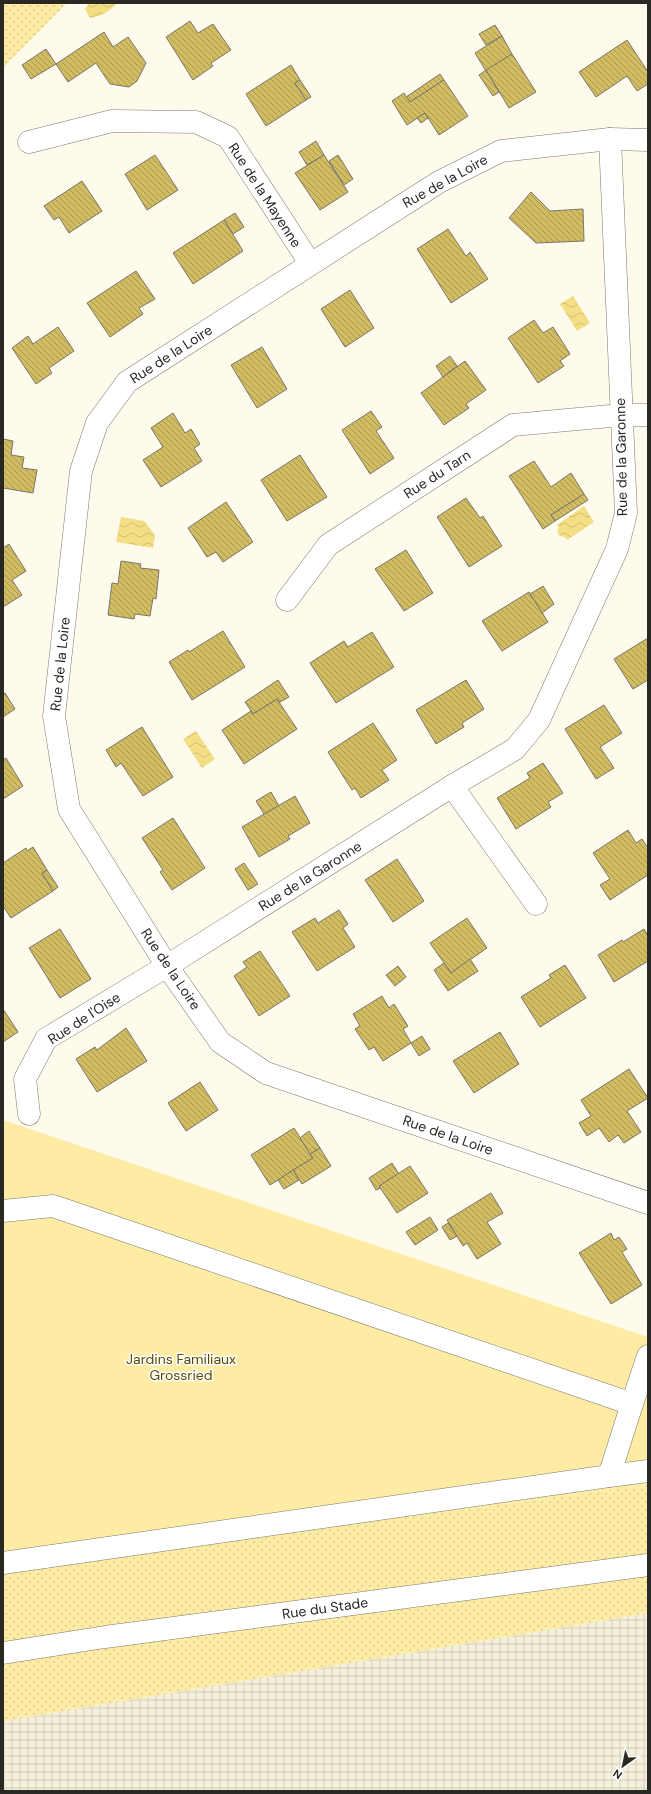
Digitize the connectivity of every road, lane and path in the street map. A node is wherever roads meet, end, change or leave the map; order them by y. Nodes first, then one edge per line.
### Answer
1 (610, 139) junction
2 (648, 140) edge
3 (29, 142) dead end
4 (310, 263) junction
5 (621, 415) junction
6 (648, 415) edge
7 (287, 600) dead end
8 (452, 786) junction
9 (536, 904) dead end
10 (167, 966) junction
11 (29, 1114) dead end
12 (648, 1203) edge
13 (3, 1211) edge
14 (648, 1356) edge
15 (632, 1404) junction
16 (648, 1471) edge
17 (609, 1476) junction
18 (3, 1563) edge
19 (648, 1565) edge
20 (3, 1654) edge

1 - 2 street, Rue de la Loire
1 - 4 street, Rue de la Loire
1 - 5 street, Rue de la Garonne
3 - 4 street, Rue de la Mayenne
4 - 10 street, Rue de la Loire
5 - 6 street, Rue du Tarn
5 - 7 street, Rue du Tarn
5 - 8 street, Rue de la Garonne
8 - 9 street
8 - 10 street, Rue de la Garonne
10 - 11 street, Rue de l'Oise
10 - 12 street, Rue de la Loire
13 - 15 street
14 - 15 street
15 - 17 street
16 - 17 street
17 - 18 street
19 - 20 street, Rue du Stade

